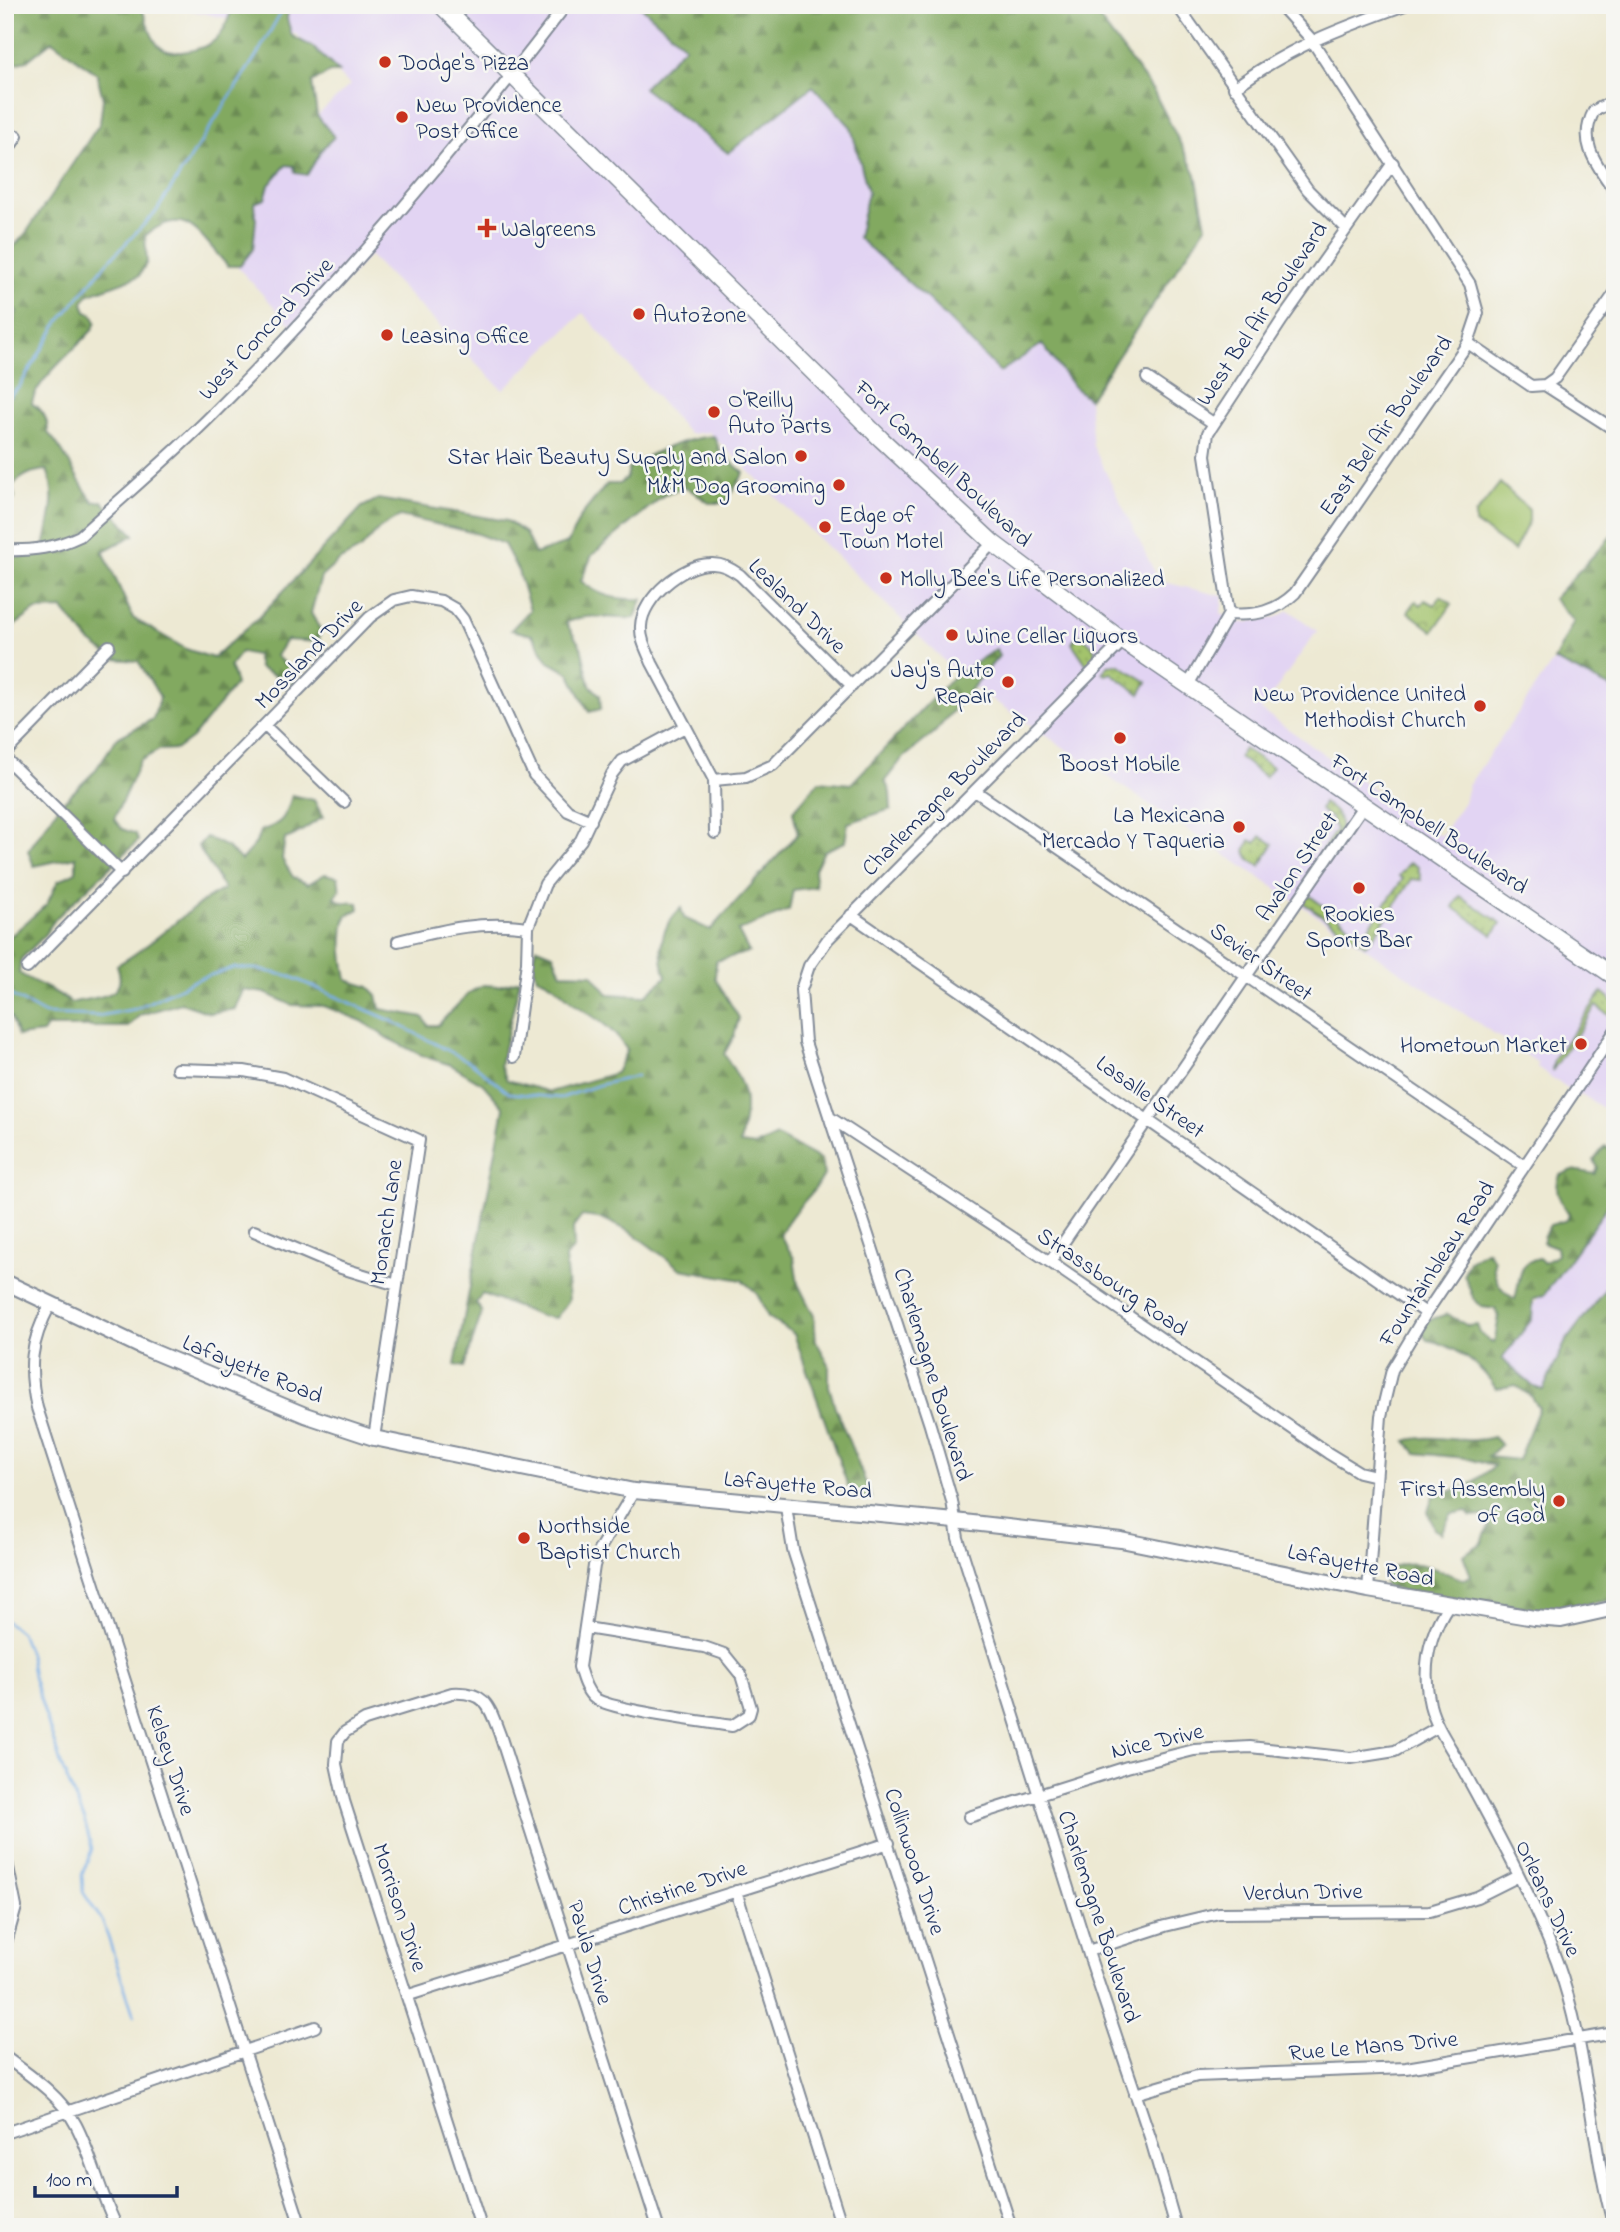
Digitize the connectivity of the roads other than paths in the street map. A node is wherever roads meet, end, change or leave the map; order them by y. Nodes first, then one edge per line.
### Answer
1 (441, 5) edge
2 (566, 5) edge
3 (1177, 5) edge
4 (1280, 5) edge
5 (1405, 5) edge
6 (1311, 39) junction
7 (513, 74) junction
8 (1234, 88) junction
9 (1615, 100) edge
10 (17, 136) dead end
11 (5, 154) edge
12 (1393, 163) junction
13 (1615, 191) edge
14 (1346, 228) junction
15 (1615, 293) edge
16 (1468, 343) junction
17 (1147, 378) dead end
18 (1545, 385) junction
19 (1213, 423) junction
20 (1615, 430) edge
21 (993, 543) junction
22 (5, 550) edge
23 (1229, 614) junction
24 (1123, 641) junction
25 (109, 646) dead end
26 (1188, 685) junction
27 (852, 686) junction
28 (265, 726) junction
29 (683, 728) junction
30 (5, 756) edge
31 (714, 780) junction
32 (975, 791) junction
33 (344, 802) dead end
34 (1363, 806) junction
35 (591, 821) junction
36 (715, 833) dead end
37 (122, 873) junction
38 (851, 915) junction
39 (528, 927) junction
40 (398, 941) dead end
41 (27, 968) dead end
42 (1246, 976) junction
43 (1615, 977) edge
44 (1615, 1031) edge
45 (514, 1057) dead end
46 (177, 1069) dead end
47 (828, 1116) junction
48 (1148, 1119) junction
49 (1524, 1166) junction
50 (254, 1231) dead end
51 (1050, 1262) junction
52 (5, 1282) edge
53 (397, 1285) junction
54 (50, 1305) junction
55 (1426, 1313) junction
56 (374, 1438) junction
57 (1376, 1476) junction
58 (634, 1491) junction
59 (786, 1507) junction
60 (955, 1521) junction
61 (1368, 1590) junction
62 (1449, 1604) junction
63 (1615, 1608) edge
64 (586, 1628) junction
65 (476, 1694) joint
66 (1438, 1727) junction
67 (1039, 1796) junction
68 (970, 1817) dead end
69 (889, 1843) junction
70 (5, 1852) edge
71 (1517, 1877) junction
72 (736, 1891) junction
73 (5, 1946) edge
74 (568, 1947) junction
75 (1088, 1951) junction
76 (409, 1995) junction
77 (315, 2026) dead end
78 (1615, 2033) edge
79 (1577, 2041) junction
80 (244, 2051) junction
81 (5, 2057) edge
82 (1135, 2094) junction
83 (66, 2111) junction
84 (5, 2133) edge
85 (117, 2227) edge
86 (301, 2227) edge
87 (481, 2227) edge
88 (658, 2227) edge
89 (842, 2227) edge
90 (1010, 2227) edge
91 (1176, 2227) edge
92 (1614, 2227) edge

1 - 7 highway, Fort Campbell Boulevard
2 - 7 street, West Concord Drive
3 - 8 street, West Bel Air Boulevard
4 - 6 street, East Bel Air Boulevard
5 - 6 street
6 - 8 street
6 - 12 street, East Bel Air Boulevard
7 - 21 highway, Fort Campbell Boulevard
7 - 22 street, West Concord Drive
8 - 14 street, West Bel Air Boulevard
9 - 13 street
10 - 11 street
12 - 14 street
12 - 16 street, East Bel Air Boulevard
14 - 19 street, West Bel Air Boulevard
15 - 18 street
16 - 18 street
16 - 23 street, East Bel Air Boulevard
17 - 19 street
18 - 20 street
19 - 23 street, West Bel Air Boulevard
21 - 24 highway, Fort Campbell Boulevard
21 - 27 street, Lealand Drive
23 - 26 street
24 - 26 highway, Fort Campbell Boulevard
24 - 32 street, Charlemagne Boulevard
25 - 30 street
26 - 34 highway, Fort Campbell Boulevard
27 - 29 street, Lealand Drive
27 - 31 street, Lealand Drive
28 - 33 street
28 - 35 street, Mossland Drive
28 - 37 street, Mossland Drive
29 - 31 street, Lealand Drive
29 - 35 street
30 - 37 street
31 - 36 street
32 - 38 street, Charlemagne Boulevard
32 - 42 street, Sevier Street
34 - 42 street, Avalon Street
34 - 43 highway, Fort Campbell Boulevard
35 - 39 street
37 - 41 street, Mossland Drive
38 - 47 street, Charlemagne Boulevard
38 - 48 street, Lasalle Street
39 - 40 street
39 - 45 street
42 - 48 street, Avalon Street
42 - 49 street, Sevier Street
44 - 49 street, Fountainbleau Road
46 - 53 street, Monarch Lane
47 - 51 street, Strassbourg Road
47 - 60 street, Charlemagne Boulevard
48 - 51 street, Avalon Street
48 - 55 street, Lasalle Street
49 - 55 street, Fountainbleau Road
50 - 53 street
51 - 57 street, Strassbourg Road
52 - 54 main road, Lafayette Road
53 - 56 street, Monarch Lane
54 - 56 main road, Lafayette Road
54 - 80 street, Kelsey Drive
55 - 57 street, Fountainbleau Road
56 - 58 main road, Lafayette Road
57 - 61 street, Fountainbleau Road
58 - 59 main road, Lafayette Road
58 - 64 street
59 - 60 main road, Lafayette Road
59 - 69 street, Collinwood Drive
60 - 61 main road, Lafayette Road
60 - 67 street, Charlemagne Boulevard
61 - 62 main road, Lafayette Road
62 - 63 main road, Lafayette Road
62 - 66 street, Orleans Drive
64 - 64 street
65 - 74 street, Paula Drive
65 - 76 street, Morrison Drive
66 - 67 street, Nice Drive
66 - 71 street, Orleans Drive
67 - 68 street, Nice Drive
67 - 75 street, Charlemagne Boulevard
69 - 72 street, Christine Drive
69 - 90 street, Collinwood Drive
70 - 73 street
71 - 75 street, Verdun Drive
71 - 79 street, Orleans Drive
72 - 74 street, Christine Drive
72 - 89 street
74 - 76 street, Christine Drive
74 - 88 street, Paula Drive
75 - 82 street, Charlemagne Boulevard
76 - 87 street, Morrison Drive
77 - 80 street
78 - 79 street, Rue Le Mans Drive
79 - 82 street, Rue Le Mans Drive
79 - 92 street, Orleans Drive
80 - 83 street
80 - 86 street, Kelsey Drive
81 - 83 street
82 - 91 street, Charlemagne Boulevard
83 - 84 street
83 - 85 street

